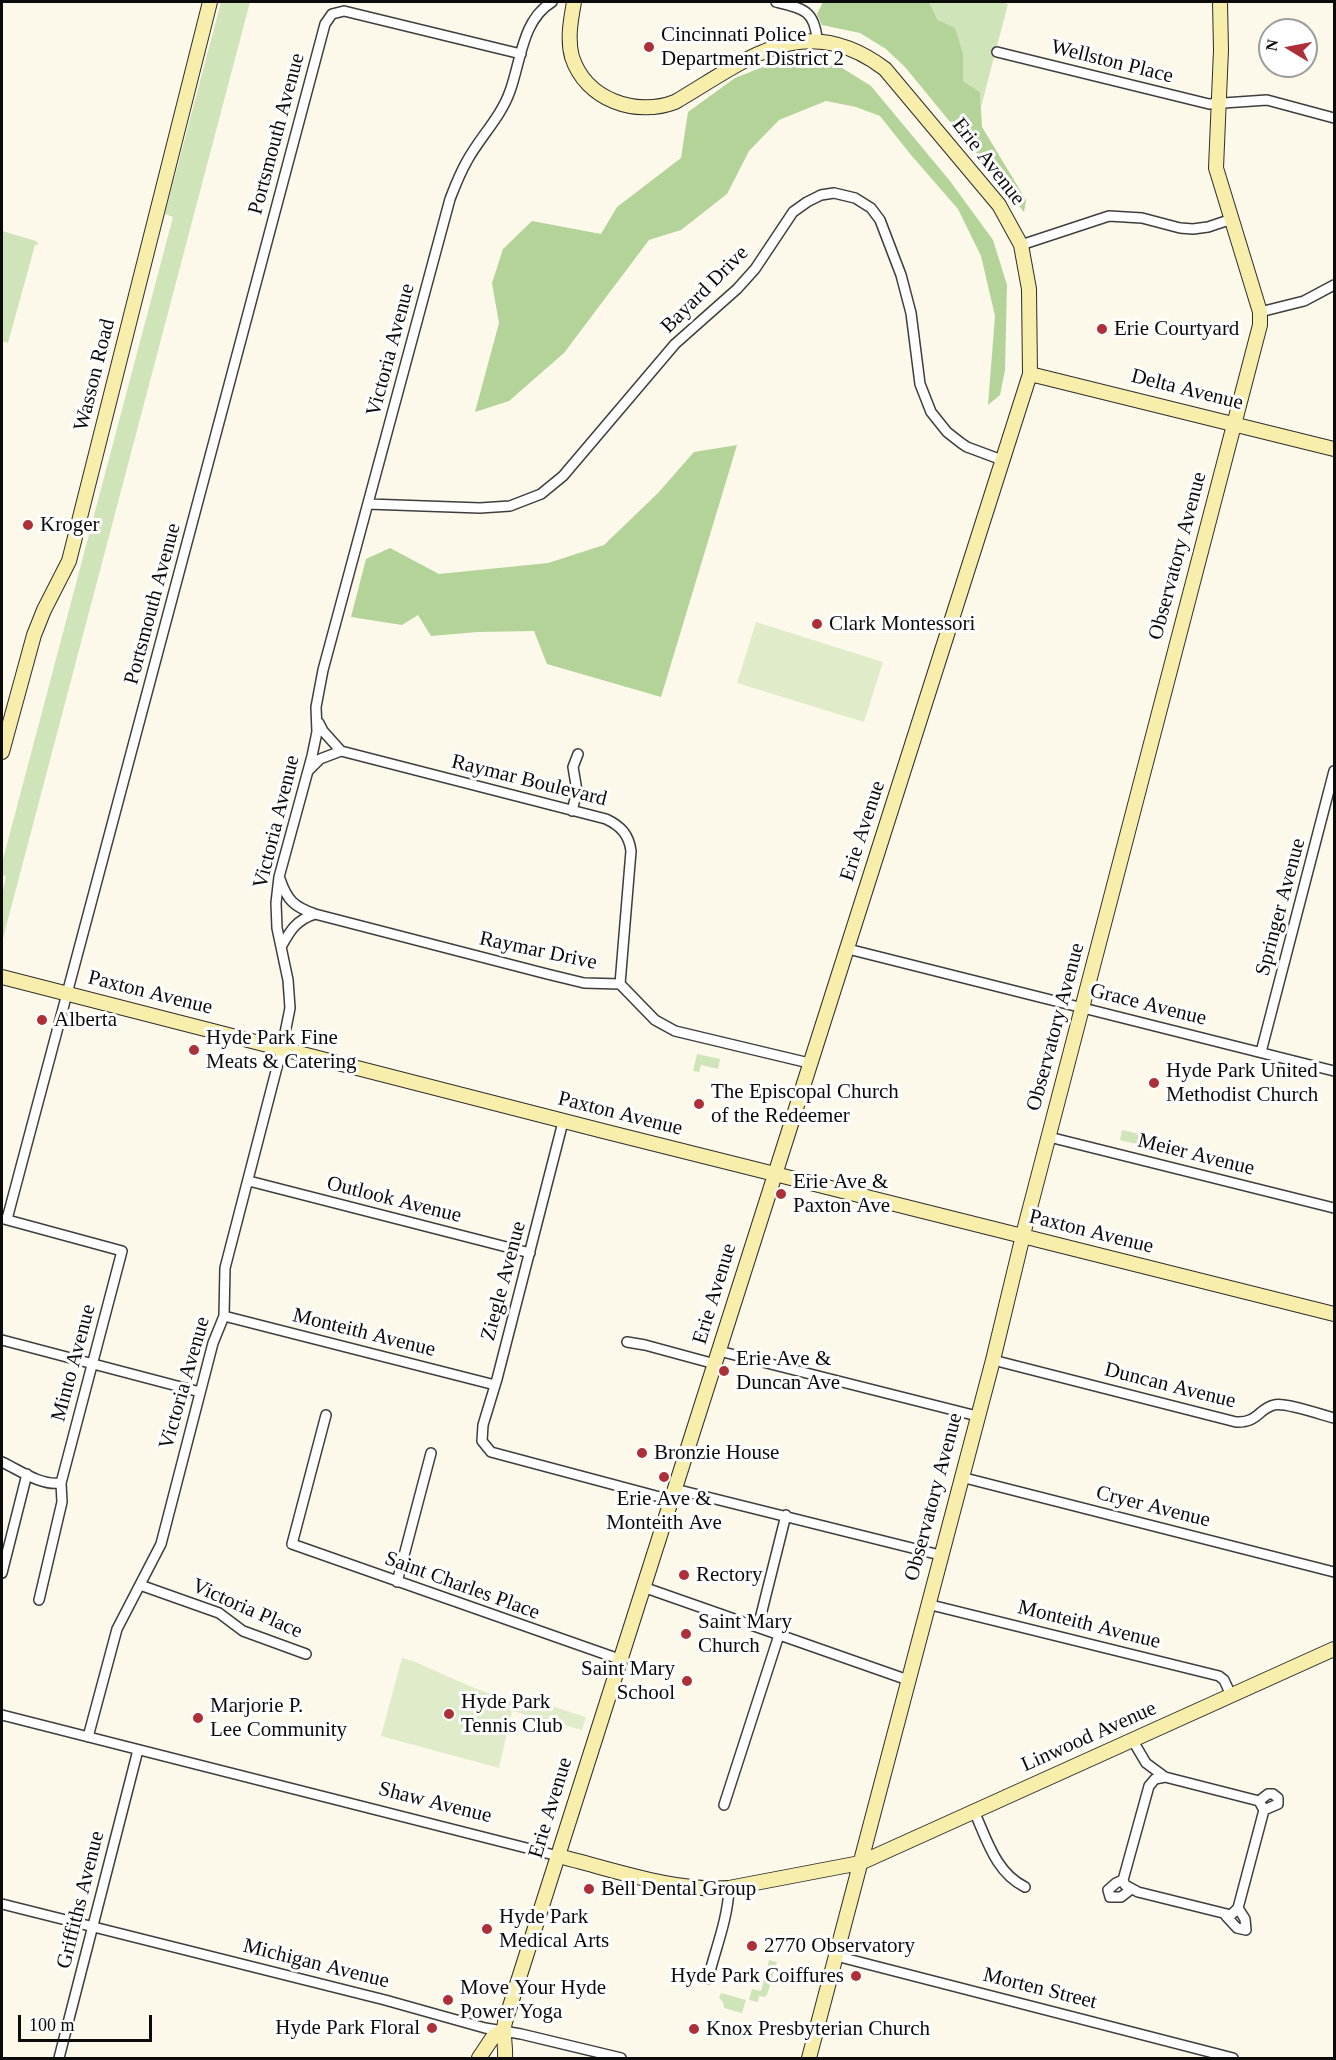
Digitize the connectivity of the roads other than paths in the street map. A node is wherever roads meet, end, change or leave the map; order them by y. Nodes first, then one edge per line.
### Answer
1 (210, 2) edge
2 (552, 2) edge
3 (574, 2) edge
4 (776, 2) edge
5 (1220, 2) edge
6 (818, 40) junction
7 (997, 52) dead end
8 (521, 54) junction
9 (1219, 104) junction
10 (1335, 118) edge
11 (1232, 219) junction
12 (1021, 244) junction
13 (1335, 285) edge
14 (1260, 312) junction
15 (1030, 374) junction
16 (1234, 423) junction
17 (1335, 449) edge
18 (1002, 460) junction
19 (368, 504) junction
20 (317, 720) junction
21 (341, 751) junction
22 (2, 752) edge
23 (578, 754) dead end
24 (308, 771) junction
25 (1335, 771) edge
26 (572, 811) junction
27 (279, 877) junction
28 (315, 914) junction
29 (281, 947) junction
30 (848, 949) junction
31 (2, 976) edge
32 (620, 984) junction
33 (66, 994) junction
34 (1082, 1008) junction
35 (282, 1048) junction
36 (1262, 1052) junction
37 (809, 1063) junction
38 (1335, 1071) edge
39 (563, 1122) junction
40 (1049, 1137) junction
41 (775, 1173) junction
42 (249, 1181) junction
43 (1335, 1208) edge
44 (4, 1219) edge
45 (1023, 1237) junction
46 (530, 1253) junction
47 (1335, 1314) edge
48 (224, 1316) junction
49 (2, 1340) edge
50 (627, 1342) dead end
51 (717, 1358) junction
52 (993, 1360) junction
53 (92, 1364) junction
54 (495, 1385) junction
55 (200, 1392) junction
56 (326, 1415) dead end
57 (977, 1416) junction
58 (1335, 1418) edge
59 (431, 1453) dead end
60 (2, 1462) edge
61 (27, 1474) junction
62 (961, 1478) junction
63 (61, 1483) junction
64 (673, 1494) junction
65 (786, 1515) junction
66 (940, 1555) junction
67 (1335, 1572) edge
68 (2, 1573) edge
69 (397, 1582) junction
70 (140, 1585) junction
71 (643, 1587) junction
72 (39, 1600) dead end
73 (927, 1604) junction
74 (758, 1627) junction
75 (779, 1635) junction
76 (1335, 1649) edge
77 (306, 1654) dead end
78 (619, 1659) junction
79 (908, 1680) junction
80 (1231, 1695) junction
81 (2, 1715) edge
82 (88, 1737) junction
83 (1133, 1741) junction
84 (138, 1750) junction
85 (1146, 1763) junction
86 (1165, 1777) junction
87 (1149, 1786) junction
88 (724, 1805) dead end
89 (974, 1811) junction
90 (558, 1856) junction
91 (860, 1863) junction
92 (1124, 1880) junction
93 (1025, 1887) dead end
94 (729, 1888) junction
95 (1130, 1890) junction
96 (2, 1904) edge
97 (1238, 1908) junction
98 (1226, 1916) junction
99 (92, 1928) junction
100 (836, 1956) junction
101 (708, 1979) dead end
102 (503, 2030) junction
103 (59, 2058) edge
104 (479, 2058) edge
105 (505, 2058) edge
106 (621, 2058) edge
107 (809, 2058) edge
108 (1233, 2058) edge

1 - 22 street, Wasson Road
2 - 8 street, Victoria Avenue
3 - 6 street, Erie Avenue
4 - 6 street
5 - 9 street, Observatory Avenue
6 - 12 street, Erie Avenue
7 - 9 street, Wellston Place
8 - 19 street, Victoria Avenue
8 - 33 street, Portsmouth Avenue
9 - 10 street, Wellston Place
9 - 11 street, Observatory Avenue
11 - 12 street
11 - 14 street, Observatory Avenue
12 - 15 street, Erie Avenue
13 - 14 street
14 - 16 street, Observatory Avenue
15 - 16 street, Delta Avenue
15 - 18 street, Erie Avenue
16 - 17 street, Delta Avenue
16 - 34 street, Observatory Avenue
18 - 19 street, Bayard Drive
18 - 30 street, Erie Avenue
19 - 20 street, Victoria Avenue
20 - 21 street
20 - 24 street, Victoria Avenue
21 - 24 street
21 - 26 street, Raymar Boulevard
23 - 26 street
24 - 27 street, Victoria Avenue
25 - 36 street, Springer Avenue
26 - 32 street, Raymar Boulevard
27 - 28 street, Raymar Drive
27 - 29 street, Victoria Avenue
28 - 29 street
28 - 32 street, Raymar Drive
29 - 35 street, Victoria Avenue
30 - 34 street, Grace Avenue
30 - 37 street, Erie Avenue
31 - 33 street, Paxton Avenue
32 - 37 street, Raymar Drive
33 - 35 street, Paxton Avenue
33 - 44 street, Portsmouth Avenue
34 - 36 street, Grace Avenue
34 - 40 street, Observatory Avenue
35 - 39 street, Paxton Avenue
35 - 42 street, Victoria Avenue
36 - 38 street, Grace Avenue
37 - 41 street, Erie Avenue
39 - 41 street, Paxton Avenue
39 - 46 street, Ziegle Avenue
40 - 43 street, Meier Avenue
40 - 45 street, Observatory Avenue
41 - 45 street, Paxton Avenue
41 - 51 street, Erie Avenue
42 - 46 street, Outlook Avenue
42 - 48 street, Victoria Avenue
44 - 53 street, Minto Avenue
45 - 47 street, Paxton Avenue
45 - 52 street, Observatory Avenue
46 - 54 street, Ziegle Avenue
48 - 54 street, Monteith Avenue
48 - 55 street, Victoria Avenue
49 - 53 street
50 - 51 street
51 - 57 street
51 - 64 street, Erie Avenue
52 - 57 street, Observatory Avenue
52 - 58 street, Duncan Avenue
53 - 55 street
53 - 63 street, Minto Avenue
54 - 64 street, Ziegle Avenue
55 - 70 street, Victoria Avenue
56 - 69 street, Saint Charles Place
57 - 62 street, Observatory Avenue
59 - 69 street
60 - 61 street
61 - 63 street
61 - 68 street
62 - 66 street, Observatory Avenue
62 - 67 street, Cryer Avenue
63 - 72 street, Minto Avenue
64 - 65 street
64 - 71 street, Erie Avenue
65 - 66 street
65 - 74 street
66 - 73 street, Observatory Avenue
69 - 78 street, Saint Charles Place
70 - 77 street, Victoria Place
70 - 82 street, Victoria Avenue
71 - 74 street
71 - 78 street, Erie Avenue
73 - 79 street, Observatory Avenue
73 - 80 street, Monteith Avenue
74 - 75 street
75 - 79 street
75 - 88 street
76 - 80 street, Linwood Avenue
78 - 90 street, Erie Avenue
79 - 91 street, Observatory Avenue
80 - 83 street, Linwood Avenue
81 - 82 street, Shaw Avenue
82 - 84 street, Shaw Avenue
83 - 85 street
83 - 89 street, Linwood Avenue
84 - 90 street, Shaw Avenue
84 - 99 street, Griffiths Avenue
85 - 86 street
85 - 87 street
86 - 87 street
86 - 97 street
87 - 92 street
89 - 91 street, Linwood Avenue
89 - 93 street
90 - 94 street, Shaw Avenue
90 - 102 street, Erie Avenue
91 - 94 street, Shaw Avenue
91 - 100 street, Observatory Avenue
92 - 95 street
92 - 95 street
94 - 101 street
95 - 98 street
96 - 99 street, Michigan Avenue
97 - 98 street
97 - 98 street
99 - 102 street, Michigan Avenue
99 - 103 street, Griffiths Avenue
100 - 107 street, Observatory Avenue
100 - 108 street, Morten Street
102 - 104 street, Erie Avenue
102 - 105 street, Erie Avenue
102 - 106 street, Michigan Avenue

